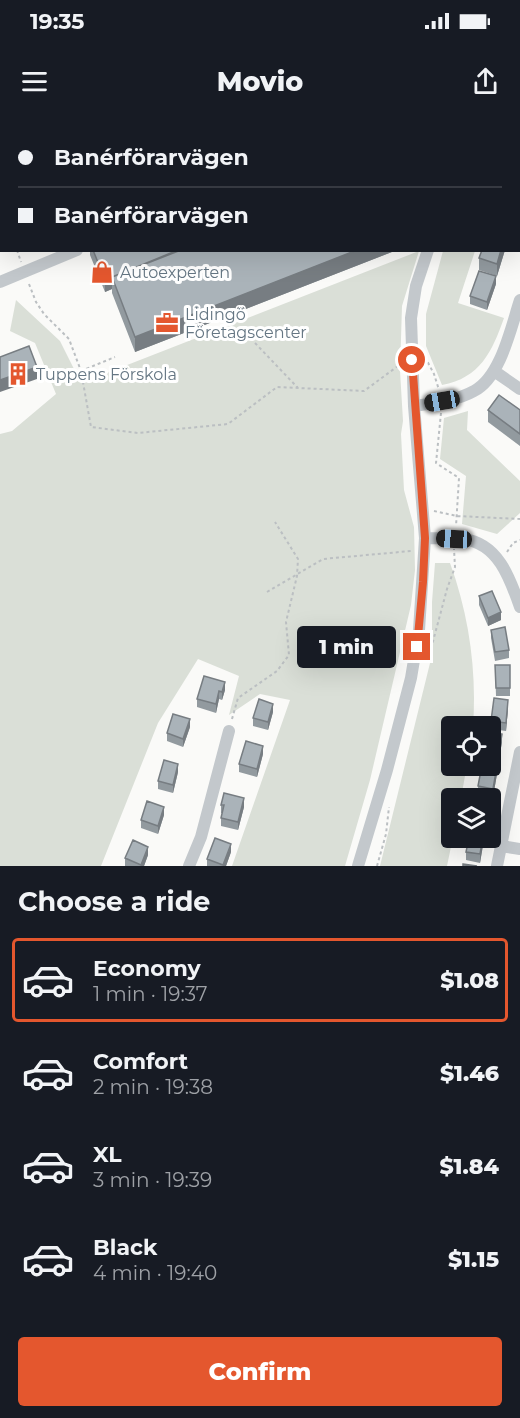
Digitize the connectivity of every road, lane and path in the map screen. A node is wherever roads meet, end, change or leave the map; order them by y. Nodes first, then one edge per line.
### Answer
1 (67, 252) edge
2 (427, 252) edge
3 (48, 256) edge
4 (24, 272) junction
5 (0, 282) edge
6 (520, 300) edge
7 (255, 343) dead end
8 (115, 357) dead end
9 (424, 357) dead end
10 (412, 360) junction
11 (81, 371) junction
12 (494, 371) junction
13 (298, 388) junction
14 (520, 389) edge
15 (414, 406) junction
16 (422, 508) junction
17 (520, 519) edge
18 (275, 522) dead end
19 (520, 540) edge
20 (425, 544) junction
21 (500, 561) junction
22 (297, 576) junction
23 (267, 592) dead end
24 (520, 607) edge
25 (229, 731) joint
26 (520, 752) edge
27 (501, 846) joint
28 (501, 848) edge
29 (520, 849) edge
30 (189, 866) edge
31 (358, 866) edge
32 (497, 866) edge

1 - 3 street
2 - 10 street
3 - 4 street
4 - 5 street
4 - 11 path
6 - 12 street
7 - 13 path
8 - 11 path
9 - 10 path
10 - 13 path
10 - 15 street
11 - 13 path
12 - 14 street
12 - 15 street
15 - 16 street
16 - 17 path
16 - 20 street
18 - 22 path
19 - 21 path
20 - 21 street
20 - 22 path
20 - 31 street
21 - 24 street
22 - 23 path
22 - 25 path
25 - 30 street
26 - 27 street
27 - 29 street
28 - 32 street

